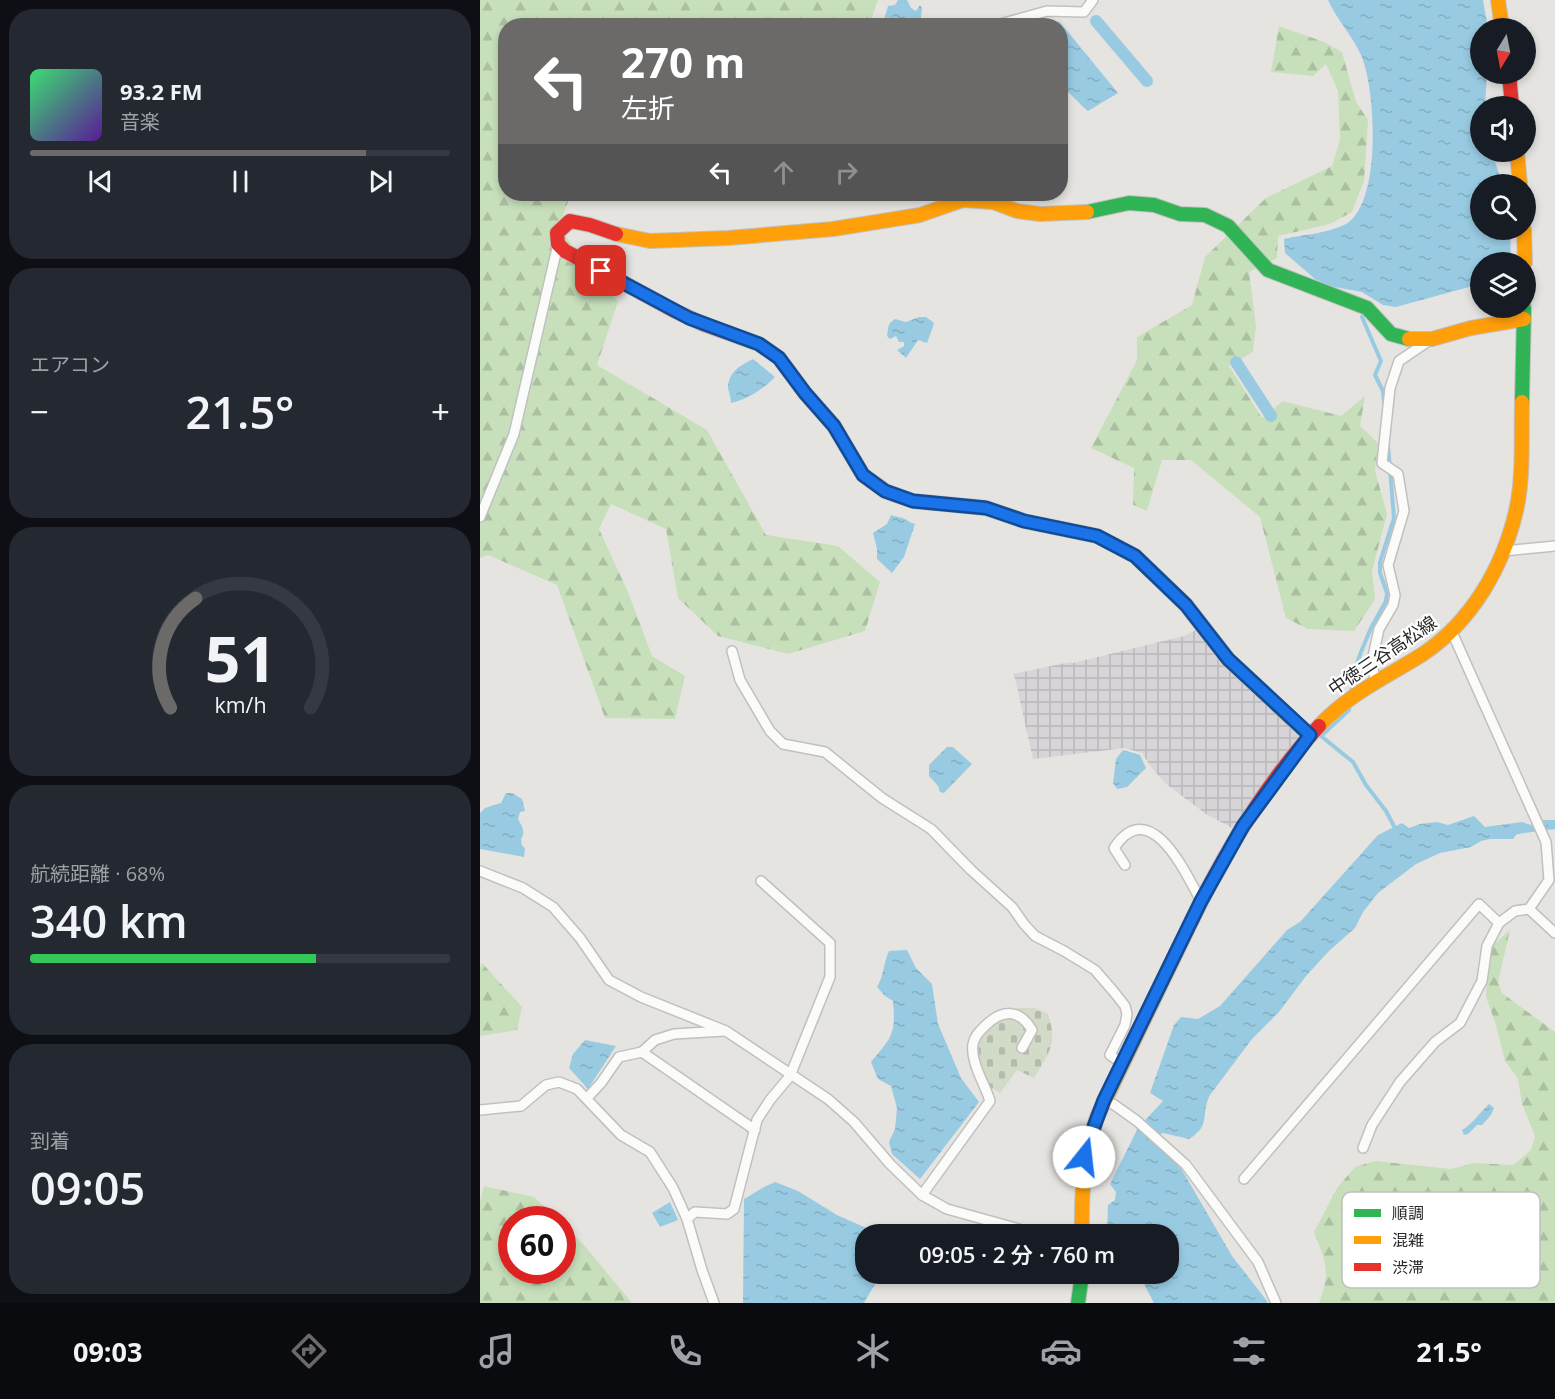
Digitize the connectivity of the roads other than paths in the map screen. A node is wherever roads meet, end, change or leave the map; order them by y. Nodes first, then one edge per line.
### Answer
1 (1093, 0) edge
2 (1498, 0) edge
3 (1022, 18) edge
4 (1501, 18) edge
5 (960, 201) edge
6 (978, 201) edge
7 (558, 244) junction
8 (1506, 318) edge
9 (1524, 318) edge
10 (1432, 339) junction
11 (480, 517) edge
12 (1555, 546) edge
13 (1504, 550) junction
14 (1451, 630) junction
15 (732, 651) dead end
16 (1375, 681) junction
17 (1310, 735) junction
18 (1125, 865) dead end
19 (480, 871) edge
20 (1552, 879) edge
21 (761, 881) dead end
22 (1201, 901) junction
23 (1529, 909) junction
24 (1499, 923) junction
25 (1555, 933) edge
26 (726, 1031) junction
27 (1022, 1047) dead end
28 (642, 1052) junction
29 (1122, 1064) junction
30 (790, 1076) junction
31 (587, 1098) junction
32 (1104, 1100) junction
33 (480, 1110) edge
34 (755, 1130) junction
35 (1363, 1148) dead end
36 (1244, 1179) dead end
37 (922, 1195) junction
38 (687, 1218) junction
39 (1001, 1224) edge
40 (1083, 1224) edge
41 (1081, 1284) edge
42 (714, 1303) edge
43 (1078, 1303) edge
44 (1275, 1303) edge

1 - 3 street
2 - 4 street
5 - 7 street
6 - 10 street
7 - 11 street
7 - 17 street
8 - 10 street
9 - 13 street, 中徳三谷高松線
10 - 16 street
12 - 13 street
13 - 14 street, 中徳三谷高松線
14 - 16 street, 中徳三谷高松線
14 - 20 street
15 - 29 street
16 - 17 street, 中徳三谷高松線
17 - 22 street, 中徳三谷高松線
18 - 22 street
19 - 26 street
20 - 23 street
21 - 30 street
22 - 29 street, 中徳三谷高松線
23 - 24 street
23 - 25 street
24 - 35 street
24 - 36 street
26 - 28 street
26 - 30 street
27 - 37 street
28 - 31 street
28 - 34 street
29 - 32 street, 中徳三谷高松線
30 - 34 street
30 - 37 street
31 - 33 street
31 - 38 street
32 - 40 street, 中徳三谷高松線
32 - 44 street
34 - 38 street
37 - 39 street
38 - 42 street
41 - 43 street

